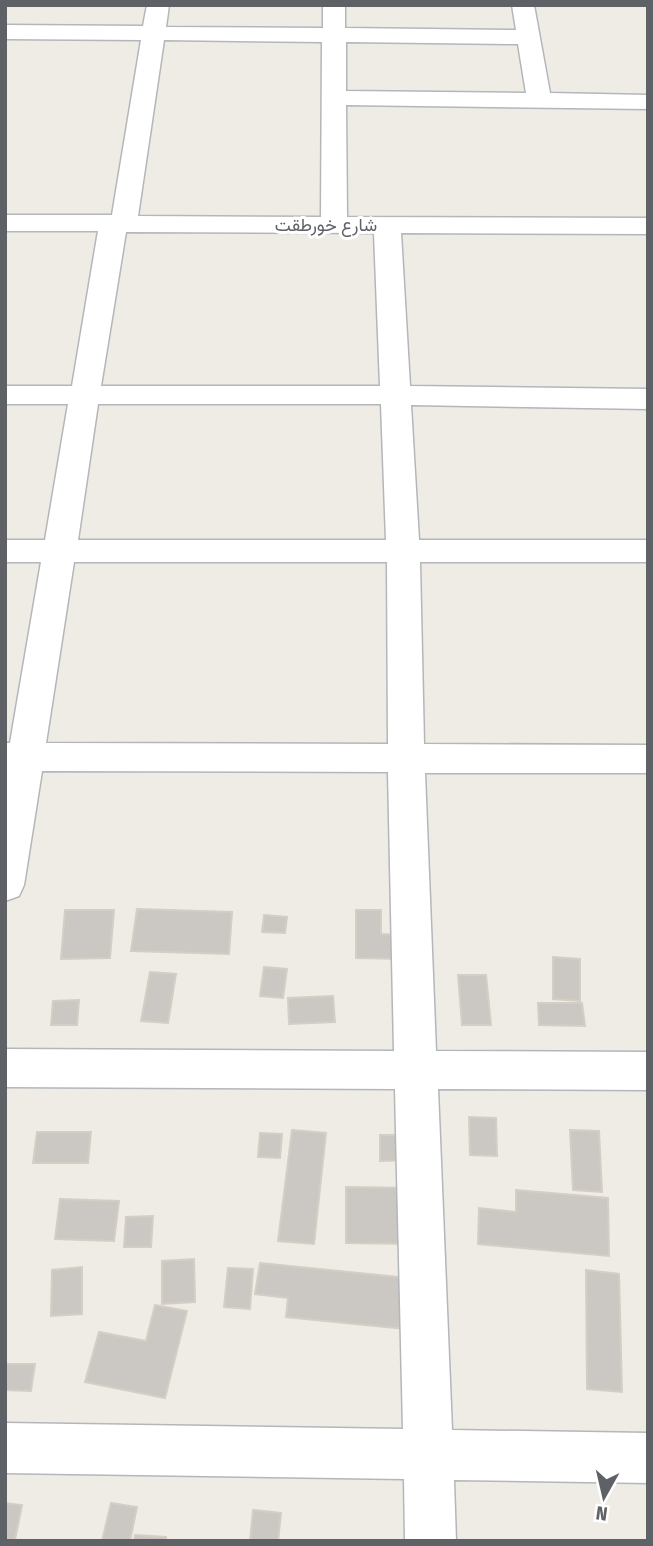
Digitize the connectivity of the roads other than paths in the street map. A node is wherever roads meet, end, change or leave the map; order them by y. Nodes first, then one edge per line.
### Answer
1 (158, 5) edge
2 (334, 5) edge
3 (523, 5) edge
4 (5, 32) edge
5 (155, 32) junction
6 (335, 34) junction
7 (526, 37) junction
8 (334, 98) junction
9 (539, 101) junction
10 (648, 102) edge
11 (5, 223) edge
12 (119, 223) junction
13 (334, 225) junction
14 (387, 225) junction
15 (648, 226) edge
16 (5, 395) edge
17 (395, 395) junction
18 (86, 396) junction
19 (648, 398) edge
20 (402, 550) junction
21 (5, 551) edge
22 (60, 551) junction
23 (648, 551) edge
24 (16, 757) edge
25 (406, 758) junction
26 (648, 759) edge
27 (5, 885) edge
28 (5, 1068) edge
29 (418, 1068) junction
30 (648, 1071) edge
31 (5, 1448) edge
32 (428, 1456) junction
33 (648, 1458) edge
34 (431, 1541) edge

1 - 5 street
2 - 6 street
3 - 7 street
4 - 5 street
5 - 6 street
5 - 12 street
6 - 7 street
6 - 8 street
7 - 9 street
8 - 9 street
8 - 13 street
9 - 10 street
11 - 12 street, شارع خورطقت
12 - 13 street, شارع خورطقت
12 - 18 street
13 - 14 street, شارع خورطقت
14 - 15 street, شارع خورطقت
14 - 17 street
16 - 18 street
17 - 18 street
17 - 19 street
17 - 20 street
18 - 22 street
20 - 22 street
20 - 23 street
20 - 25 street
21 - 22 street
22 - 24 street
24 - 25 street
24 - 27 street
25 - 26 street
25 - 29 street
28 - 29 street
29 - 30 street
29 - 32 street
31 - 32 street
32 - 33 street
32 - 34 street

